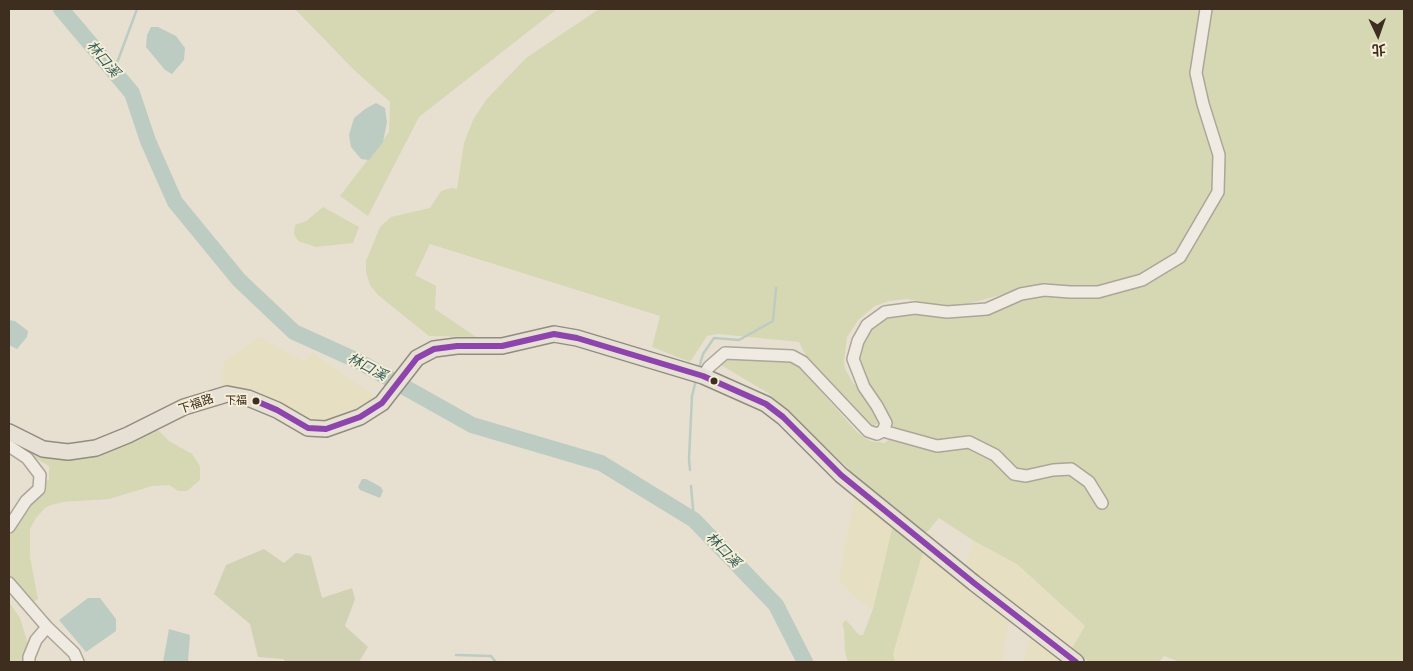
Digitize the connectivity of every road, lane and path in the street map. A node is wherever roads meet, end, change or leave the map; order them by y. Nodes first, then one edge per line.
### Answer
1 (1206, 9) edge
2 (703, 376) junction
3 (883, 431) junction
4 (9, 432) edge
5 (9, 446) edge
6 (1102, 503) dead end
7 (9, 526) edge
8 (9, 583) edge
9 (47, 627) junction
10 (29, 662) edge
11 (78, 662) edge
12 (1076, 662) edge

1 - 3 street
2 - 3 street
2 - 4 main road, 下福路
2 - 12 main road
3 - 6 street
5 - 7 street
8 - 9 street
9 - 10 street
9 - 11 street

